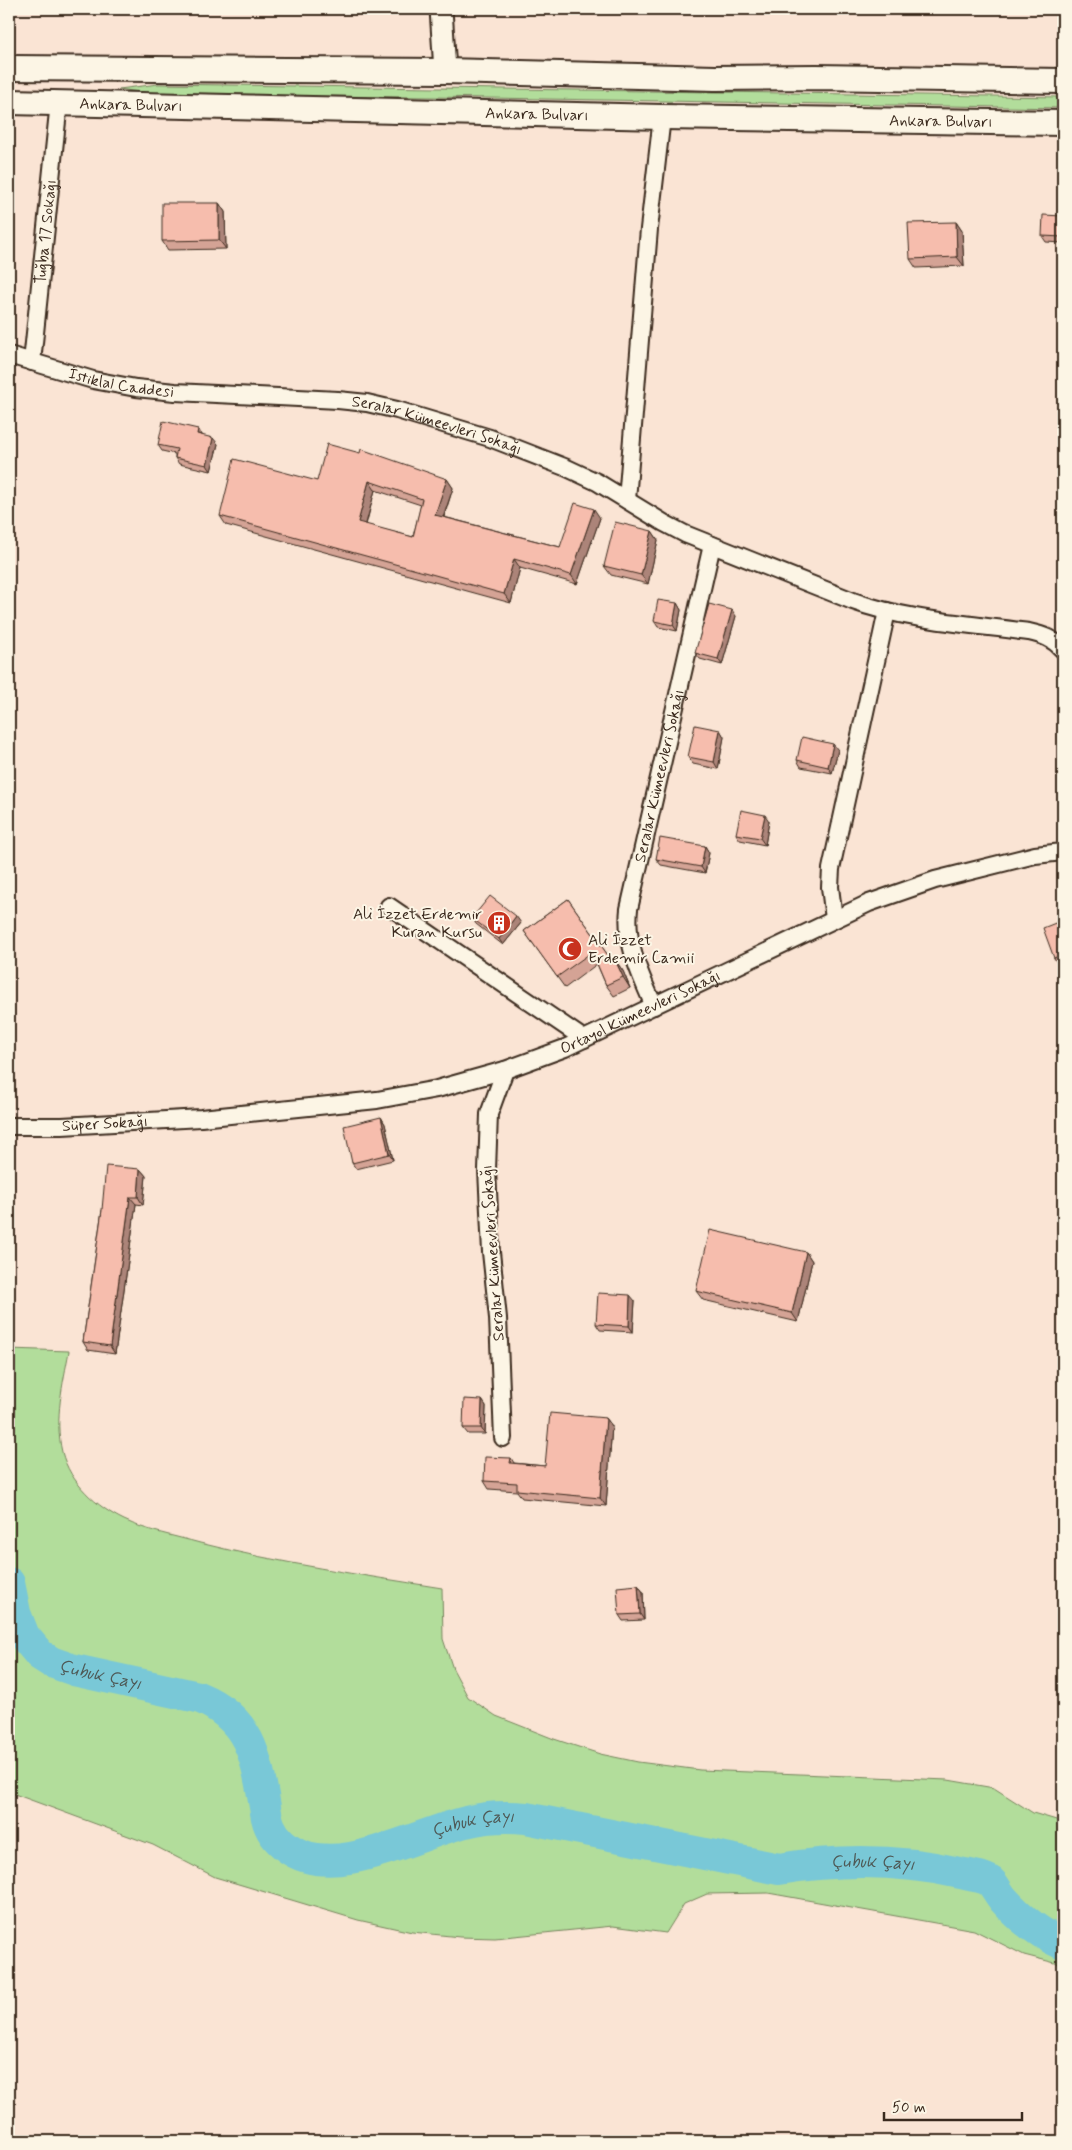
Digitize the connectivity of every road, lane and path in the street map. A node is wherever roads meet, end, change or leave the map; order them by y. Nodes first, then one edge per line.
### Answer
1 (440, 9) edge
2 (9, 68) edge
3 (445, 71) junction
4 (1063, 81) edge
5 (9, 102) edge
6 (59, 102) junction
7 (662, 117) junction
8 (1063, 123) edge
9 (9, 355) edge
10 (32, 362) junction
11 (236, 394) joint
12 (627, 500) junction
13 (712, 544) junction
14 (887, 611) junction
15 (1063, 650) edge
16 (1063, 852) edge
17 (389, 906) dead end
18 (834, 919) junction
19 (654, 1006) junction
20 (584, 1040) junction
21 (505, 1070) junction
22 (201, 1118) joint
23 (9, 1126) edge
24 (503, 1438) dead end

1 - 3 street
2 - 3 main road, Ankara Bulvarı
3 - 4 main road, Ankara Bulvarı
5 - 6 main road, Ankara Bulvarı
6 - 7 main road, Ankara Bulvarı
6 - 10 street, Tuğba 17 Sokağı
7 - 8 main road, Ankara Bulvarı
7 - 12 street
9 - 10 street, İstiklal Caddesi
10 - 11 street, İstiklal Caddesi
11 - 12 street, Seralar Kümeevleri Sokağı
12 - 13 street, Seralar Kümeevleri Sokağı
13 - 14 street, Seralar Kümeevleri Sokağı
13 - 19 street, Seralar Kümeevleri Sokağı
14 - 15 street, Seralar Kümeevleri Sokağı
14 - 18 street
16 - 18 street, Ortayol Kümeevleri Sokağı
17 - 20 street
18 - 19 street, Ortayol Kümeevleri Sokağı
19 - 20 street, Ortayol Kümeevleri Sokağı
20 - 21 street, Ortayol Kümeevleri Sokağı
21 - 22 street, Ortayol Kümeevleri Sokağı
21 - 24 street, Seralar Kümeevleri Sokağı
22 - 23 street, Süper Sokağı

